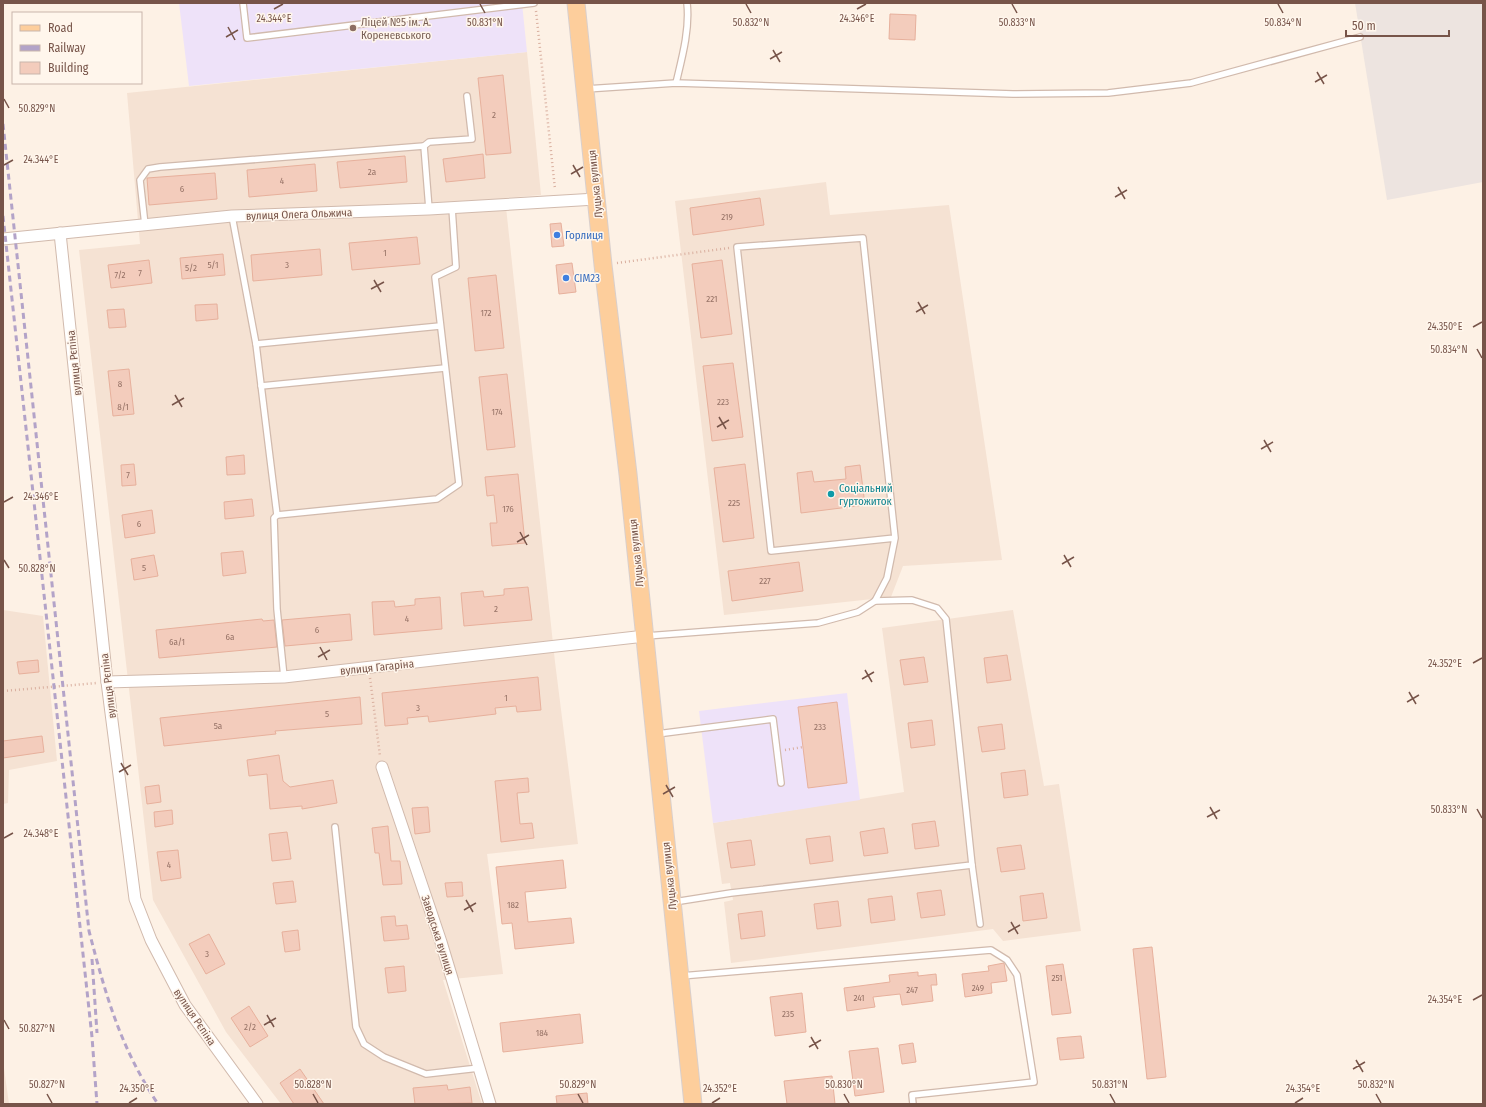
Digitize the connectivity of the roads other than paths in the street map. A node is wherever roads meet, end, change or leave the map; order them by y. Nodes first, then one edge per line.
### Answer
1 (243, 3) edge
2 (534, 3) edge
3 (576, 3) edge
4 (687, 3) edge
5 (1360, 37) dead end
6 (676, 83) junction
7 (585, 88) junction
8 (468, 96) dead end
9 (424, 146) junction
10 (596, 199) junction
11 (452, 208) junction
12 (429, 210) junction
13 (232, 216) junction
14 (145, 225) junction
15 (60, 233) junction
16 (3, 239) edge
17 (440, 326) junction
18 (256, 344) junction
19 (445, 368) junction
20 (261, 386) junction
21 (277, 515) junction
22 (895, 538) junction
23 (875, 601) junction
24 (645, 636) junction
25 (284, 677) junction
26 (107, 682) junction
27 (655, 734) junction
28 (382, 767) road end
29 (781, 783) dead end
30 (335, 827) dead end
31 (972, 865) junction
32 (672, 902) junction
33 (980, 924) dead end
34 (680, 976) junction
35 (479, 1068) junction
36 (257, 1104) edge
37 (490, 1104) edge
38 (693, 1104) edge
39 (913, 1104) edge

1 - 2 lane
3 - 7 main road, Луцька вулиця
4 - 6 lane
5 - 6 lane
6 - 7 lane
7 - 10 main road, Луцька вулиця
8 - 9 lane
9 - 12 lane
9 - 14 lane
10 - 11 street, вулиця Олега Ольжича
10 - 24 main road, Луцька вулиця
11 - 12 street, вулиця Олега Ольжича
11 - 17 lane
12 - 13 street, вулиця Олега Ольжича
13 - 14 street, вулиця Олега Ольжича
13 - 18 lane
14 - 15 street, вулиця Олега Ольжича
15 - 16 street, вулиця Олега Ольжича
15 - 26 street, вулиця Рєпіна
17 - 18 lane
17 - 19 lane
18 - 20 lane
19 - 20 lane
19 - 21 lane
20 - 21 lane
21 - 25 lane
22 - 22 lane
22 - 23 lane
23 - 24 lane
23 - 31 lane
24 - 25 street, вулиця Гагаріна
24 - 27 main road, Луцька вулиця
25 - 26 street, вулиця Гагаріна
26 - 36 street, вулиця Рєпіна
27 - 29 lane
27 - 32 main road, Луцька вулиця
28 - 35 street, Заводська вулиця
30 - 35 lane
31 - 32 lane
31 - 33 lane
32 - 34 main road, Луцька вулиця
34 - 38 main road, Луцька вулиця
34 - 39 lane
35 - 37 street, Заводська вулиця

